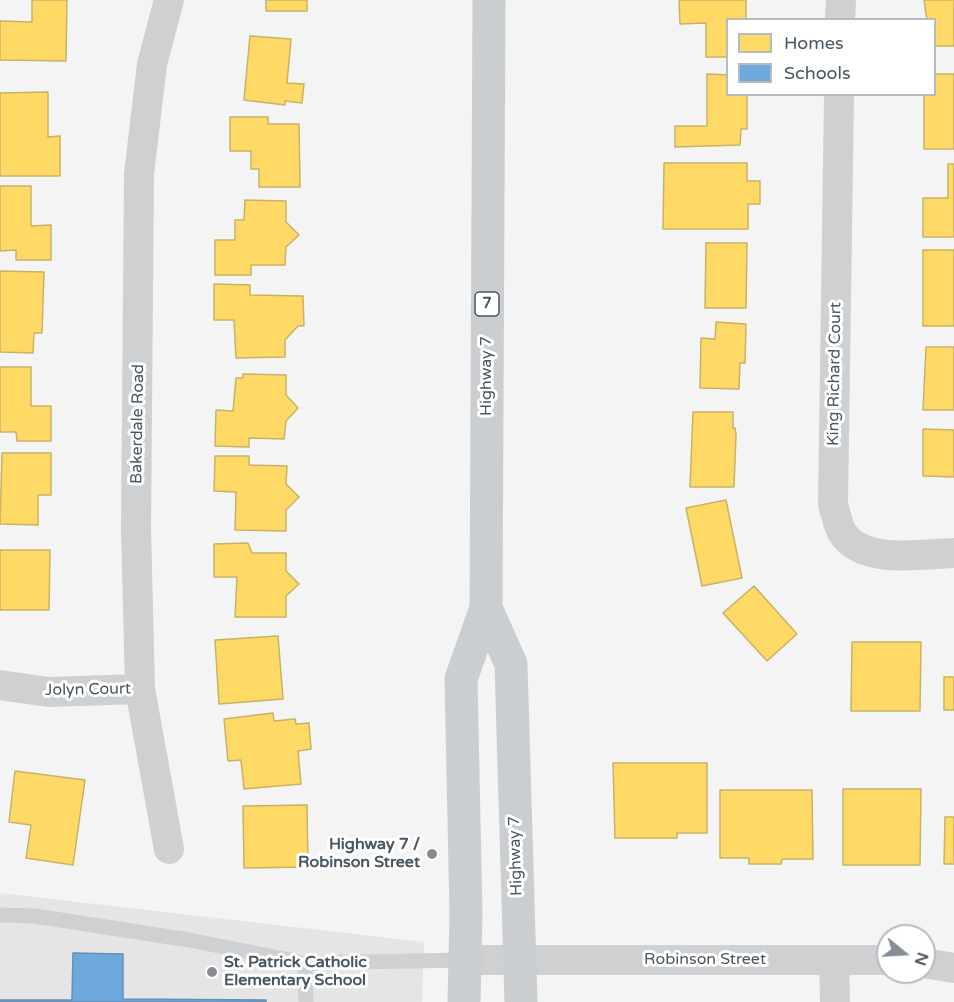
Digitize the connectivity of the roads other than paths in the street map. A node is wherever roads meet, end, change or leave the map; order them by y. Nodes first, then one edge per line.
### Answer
1 (169, 0) edge
2 (489, 0) edge
3 (841, 0) edge
4 (840, 18) edge
5 (839, 96) edge
6 (954, 554) edge
7 (486, 608) junction
8 (0, 685) edge
9 (140, 689) junction
10 (169, 849) dead end
11 (0, 915) edge
12 (464, 960) junction
13 (834, 960) junction
14 (876, 960) edge
15 (521, 961) junction
16 (305, 963) junction
17 (936, 965) edge
18 (954, 968) edge
19 (306, 1002) edge
20 (464, 1002) edge
21 (521, 1002) edge
22 (835, 1002) edge

1 - 9 street, Bakerdale Road
2 - 7 main road, Highway 7 / 7
3 - 4 street
5 - 6 street, King Richard Court
7 - 12 main road, Highway 7 / 7
7 - 15 main road, Highway 7 / 7
8 - 9 street, Jolyn Court
9 - 10 street, Bakerdale Road
11 - 16 lane
12 - 15 street
12 - 16 lane
12 - 20 main road, Highway 7 / 7
13 - 14 street, Robinson Street
13 - 15 street, Robinson Street
13 - 22 street
15 - 21 main road, Highway 7 / 7
16 - 19 lane
17 - 18 street

